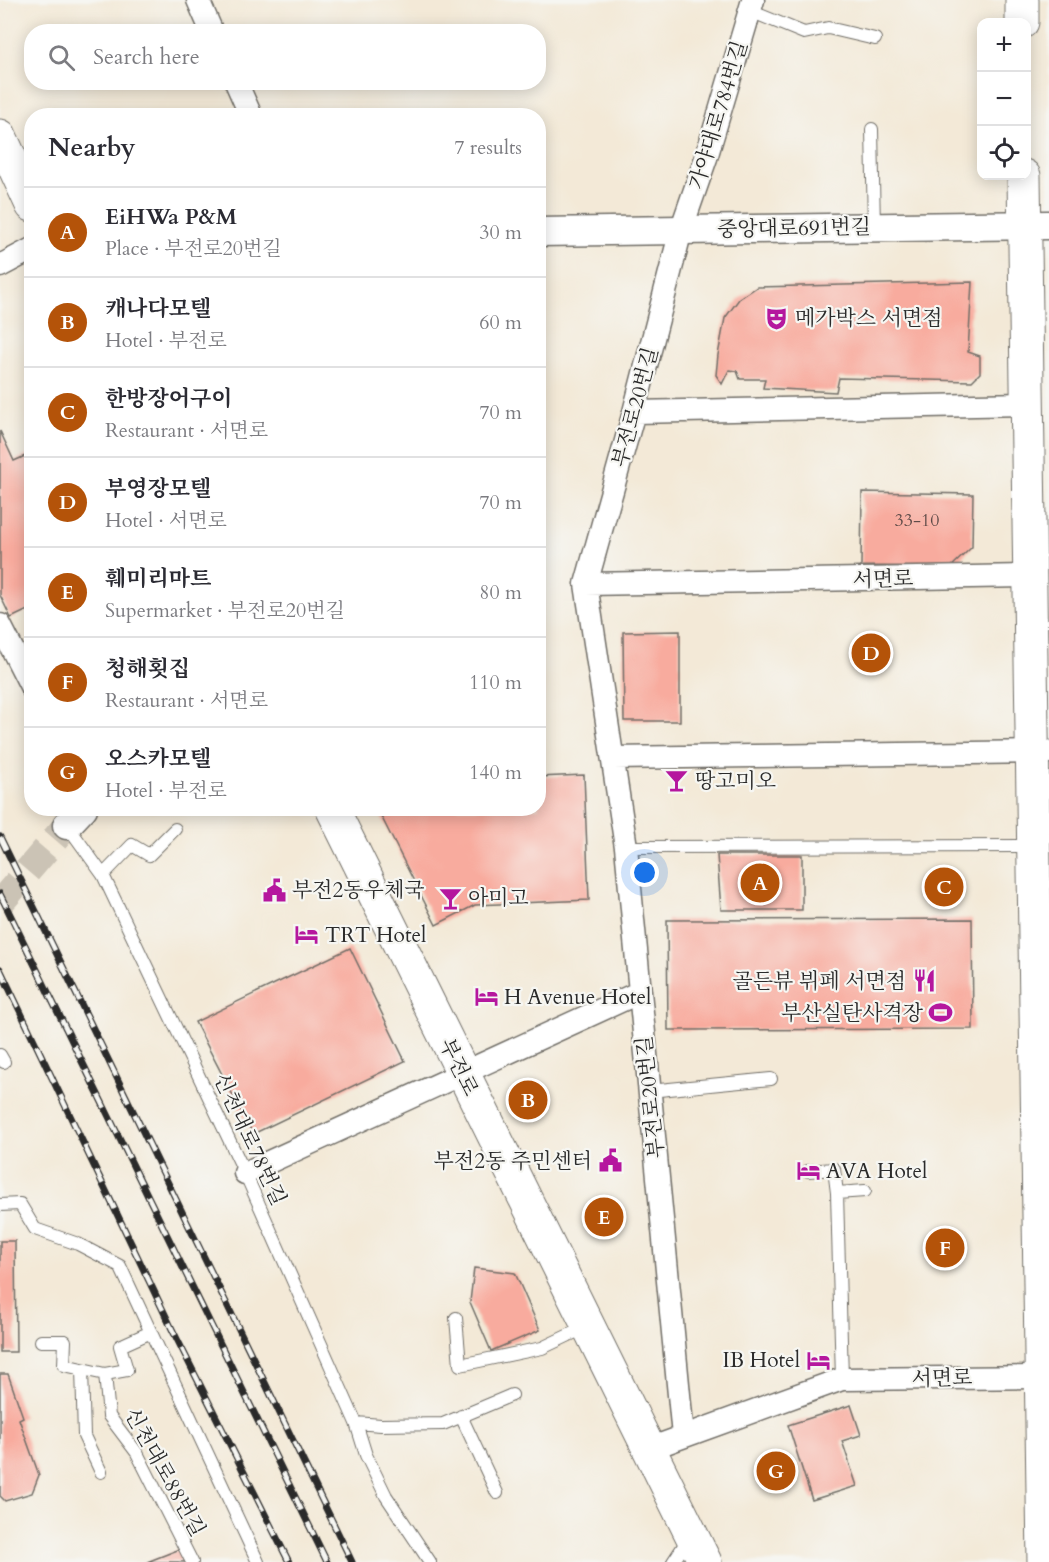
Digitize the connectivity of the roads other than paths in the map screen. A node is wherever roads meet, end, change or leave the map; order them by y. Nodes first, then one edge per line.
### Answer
1 (198, 0) edge
2 (1022, 0) edge
3 (752, 6) edge
4 (1022, 18) edge
5 (208, 24) edge
6 (875, 39) dead end
7 (240, 90) edge
8 (247, 108) edge
9 (872, 129) dead end
10 (0, 136) edge
11 (1025, 180) edge
12 (24, 188) edge
13 (1037, 225) edge
14 (874, 227) junction
15 (681, 230) junction
16 (546, 232) edge
17 (24, 253) edge
18 (0, 266) edge
19 (1027, 404) junction
20 (634, 412) junction
21 (1029, 576) junction
22 (586, 584) junction
23 (0, 625) edge
24 (24, 672) edge
25 (1040, 752) edge
26 (613, 758) junction
27 (336, 816) edge
28 (75, 817) edge
29 (175, 829) dead end
30 (1033, 846) junction
31 (626, 847) junction
32 (103, 874) junction
33 (640, 992) junction
34 (462, 1074) junction
35 (771, 1079) dead end
36 (649, 1091) junction
37 (808, 1171) dead end
38 (246, 1173) junction
39 (865, 1191) dead end
40 (837, 1193) junction
41 (0, 1205) edge
42 (456, 1318) dead end
43 (588, 1326) junction
44 (151, 1332) junction
45 (41, 1341) dead end
46 (82, 1369) junction
47 (105, 1374) junction
48 (1045, 1376) edge
49 (842, 1378) junction
50 (512, 1395) dead end
51 (461, 1416) junction
52 (356, 1423) junction
53 (683, 1436) junction
54 (649, 1449) junction
55 (101, 1472) dead end
56 (497, 1493) dead end
57 (698, 1548) edge
58 (192, 1562) edge
59 (258, 1562) edge
60 (430, 1562) edge
61 (673, 1562) edge
62 (1044, 1562) edge

1 - 5 street
2 - 4 main road
3 - 6 lane
3 - 15 street, 가야대로784번길
7 - 8 street
9 - 14 lane
10 - 12 main road
11 - 13 main road
13 - 14 street, 중앙대로691번길
13 - 19 main road
14 - 15 street, 중앙대로691번길
15 - 16 street, 중앙대로691번길
15 - 20 street, 부전로20번길
17 - 18 street
19 - 20 street
19 - 21 main road
20 - 22 street, 부전로20번길
21 - 22 street, 서면로
21 - 25 main road
22 - 26 street, 부전로20번길
23 - 24 street
25 - 26 street
25 - 30 main road
26 - 31 street, 부전로20번길
27 - 34 main road, 부전로
28 - 32 lane, 신천대로78번길
29 - 32 lane
30 - 31 lane
30 - 48 main road
31 - 33 street, 부전로20번길
32 - 38 lane, 신천대로78번길
33 - 34 street
33 - 36 street, 부전로20번길
34 - 38 street
34 - 43 main road, 부전로
35 - 36 lane
36 - 53 street, 부전로20번길
37 - 40 lane
38 - 52 lane, 신천대로78번길
39 - 40 lane
40 - 49 lane
41 - 44 lane, 신천대로88번길
42 - 43 lane
43 - 54 main road, 부전로
44 - 47 lane
44 - 59 lane, 신천대로88번길
45 - 46 lane
46 - 47 lane
46 - 55 lane
47 - 58 lane, 신천대로88번길
48 - 49 street, 서면로
48 - 62 main road
49 - 53 street
50 - 51 lane
51 - 52 lane
51 - 56 lane
52 - 60 lane, 신천대로78번길
53 - 54 street
54 - 57 main road, 부전로
57 - 61 lane, 부전로

